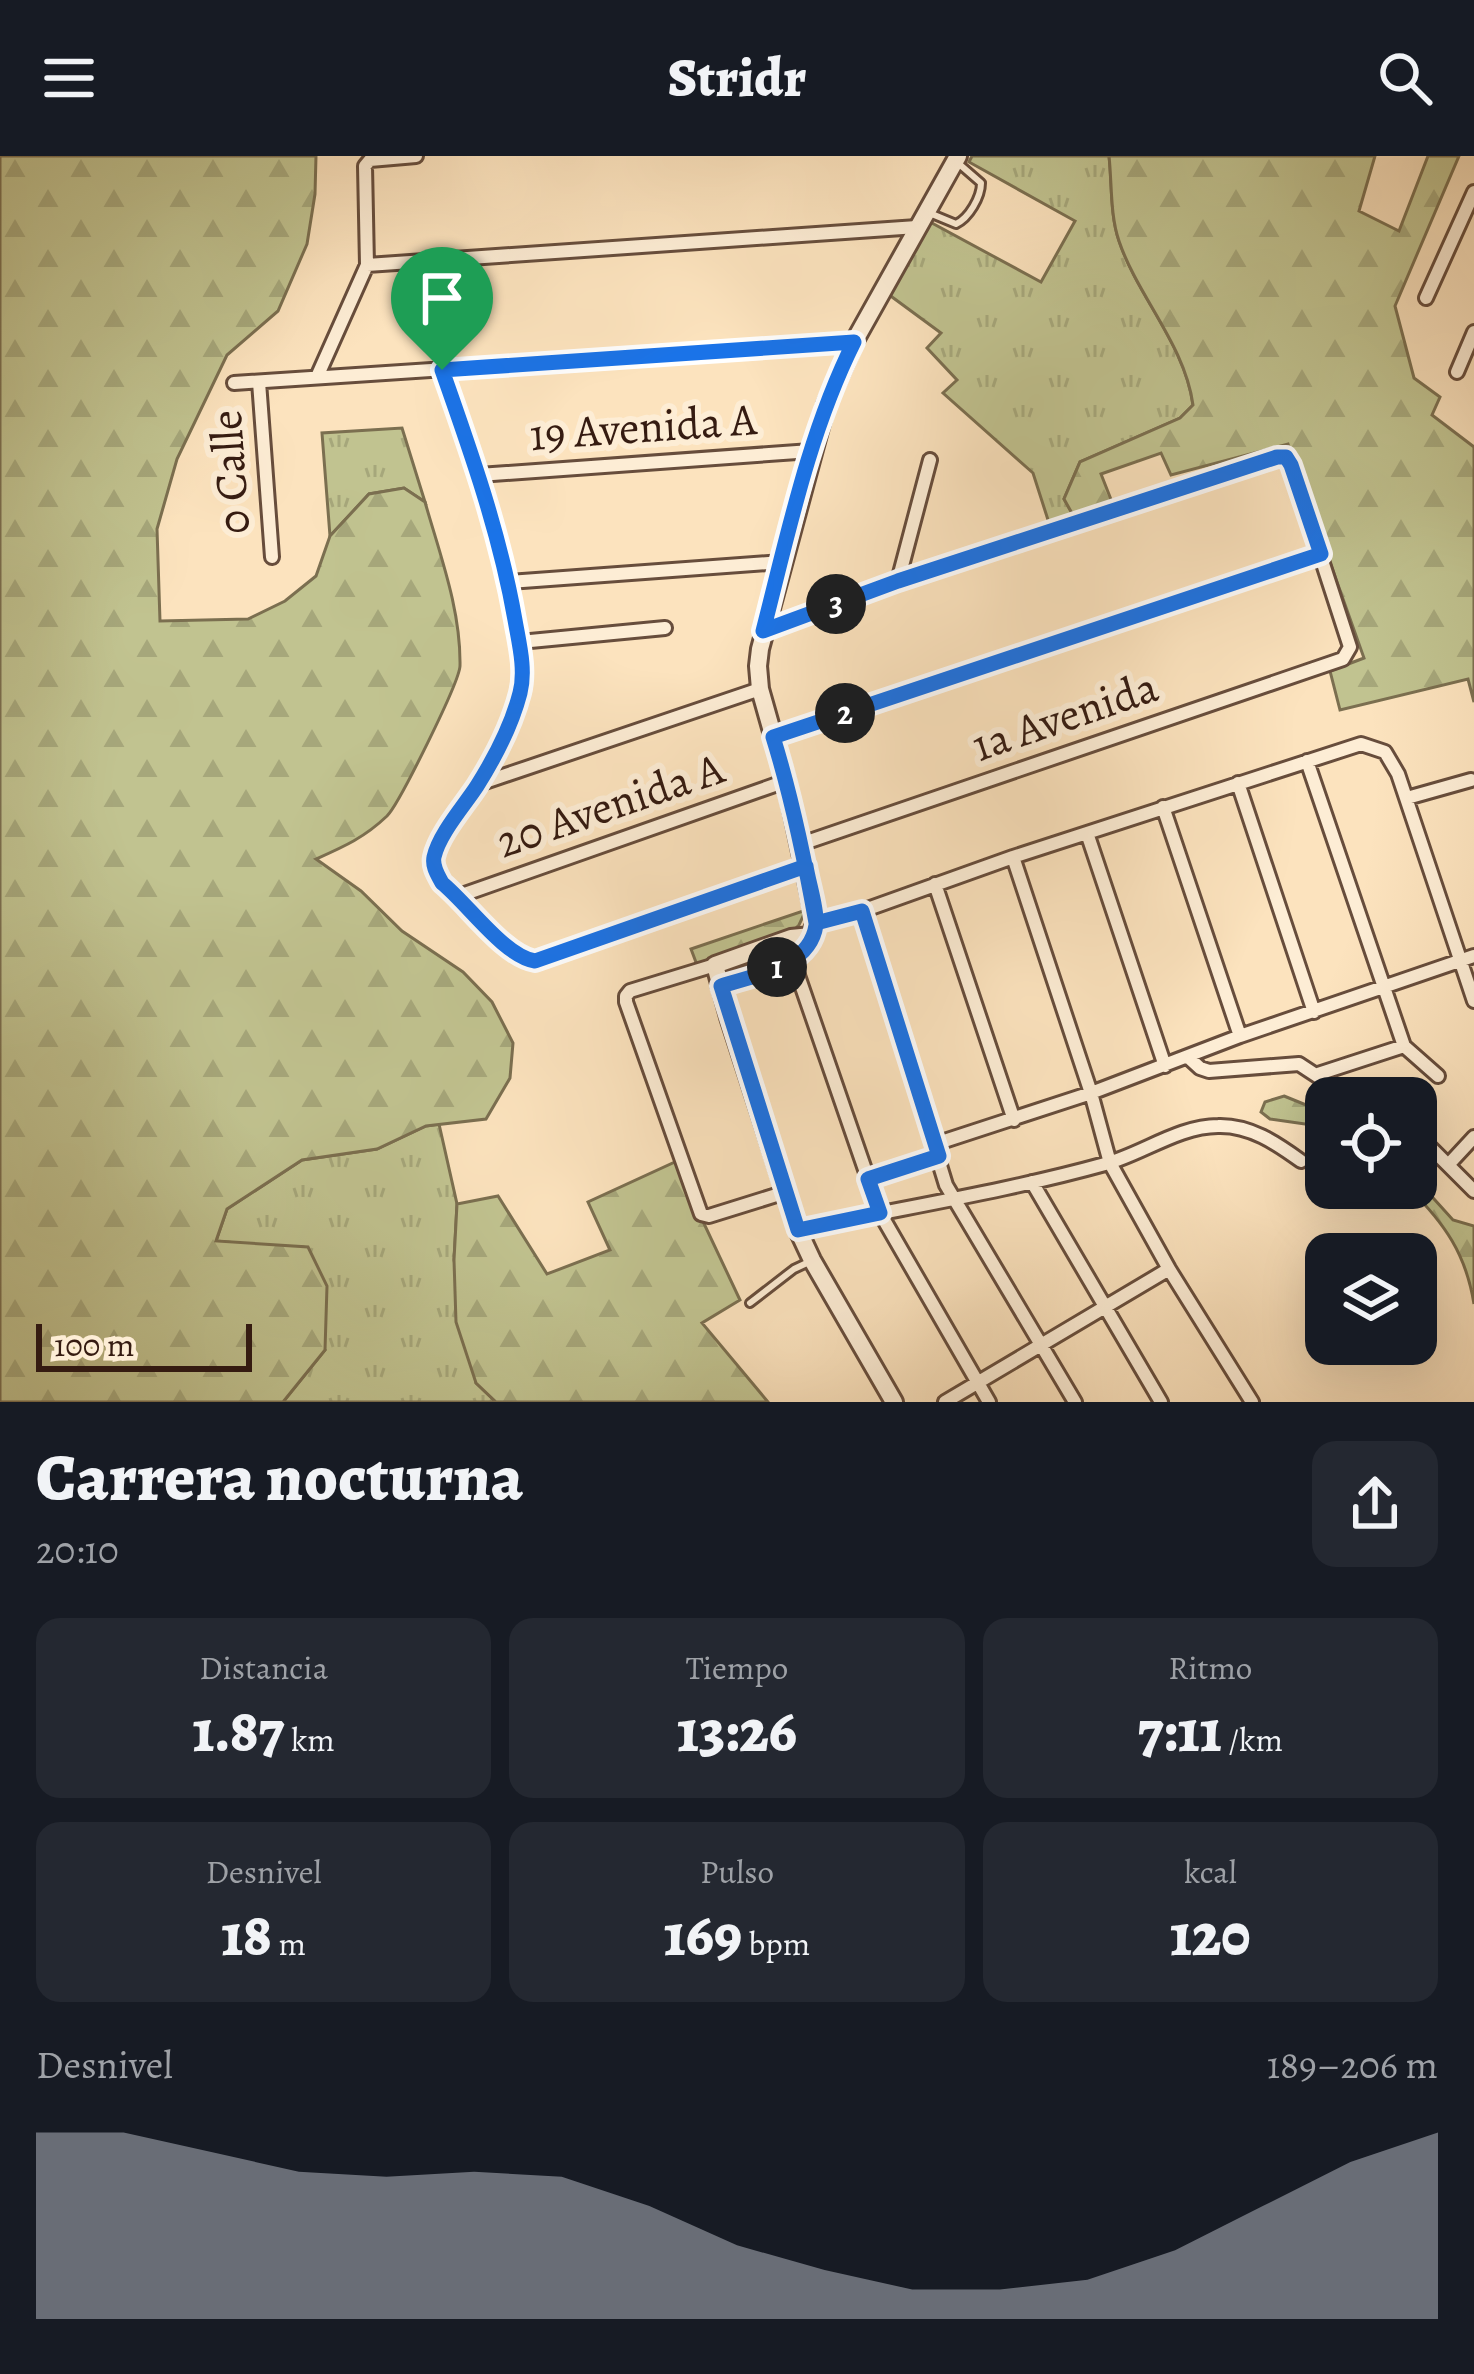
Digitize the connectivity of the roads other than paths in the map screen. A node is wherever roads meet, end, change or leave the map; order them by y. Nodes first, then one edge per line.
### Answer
1 (416, 156) edge
2 (957, 159) edge
3 (1474, 192) edge
4 (922, 219) junction
5 (367, 265) junction
6 (1426, 298) dead end
7 (1474, 332) edge
8 (854, 342) junction
9 (442, 370) junction
10 (1456, 372) dead end
11 (317, 377) junction
12 (260, 382) junction
13 (235, 383) dead end
14 (811, 451) junction
15 (930, 460) dead end
16 (479, 475) junction
17 (1321, 554) junction
18 (272, 557) dead end
19 (782, 562) junction
20 (898, 581) junction
21 (509, 582) junction
22 (664, 628) dead end
23 (763, 631) junction
24 (520, 642) junction
25 (760, 689) junction
26 (773, 737) junction
27 (1306, 761) junction
28 (1471, 780) dead end
29 (786, 781) junction
30 (1238, 783) junction
31 (478, 784) junction
32 (1407, 798) junction
33 (1163, 807) junction
34 (1087, 833) junction
35 (801, 844) junction
36 (1013, 857) junction
37 (806, 866) junction
38 (935, 884) junction
39 (459, 896) junction
40 (862, 911) junction
41 (813, 930) junction
42 (1468, 958) edge
43 (793, 961) junction
44 (715, 965) junction
45 (721, 986) junction
46 (1382, 988) junction
47 (1474, 1001) edge
48 (1314, 1012) junction
49 (1240, 1036) junction
50 (1404, 1046) junction
51 (1188, 1057) junction
52 (1165, 1066) junction
53 (1318, 1074) junction
54 (1438, 1076) dead end
55 (1322, 1077) edge
56 (1091, 1094) junction
57 (1013, 1120) junction
58 (1474, 1137) edge
59 (937, 1150) junction
60 (1437, 1153) edge
61 (1301, 1161) dead end
62 (1111, 1163) junction
63 (1449, 1164) junction
64 (868, 1179) junction
65 (1032, 1182) junction
66 (1474, 1190) edge
67 (786, 1192) junction
68 (954, 1199) junction
69 (880, 1213) junction
70 (798, 1230) junction
71 (812, 1260) junction
72 (1169, 1269) junction
73 (750, 1303) dead end
74 (1104, 1306) junction
75 (1040, 1345) junction
76 (977, 1383) junction
77 (1249, 1401) edge
78 (893, 1402) edge
79 (945, 1402) edge
80 (989, 1402) edge
81 (1075, 1402) edge
82 (1161, 1402) edge

1 - 5 street
2 - 4 street
2 - 4 lane
3 - 6 street
4 - 5 street
4 - 8 street
5 - 11 street
7 - 10 street
8 - 9 street
8 - 14 street
9 - 11 street
9 - 16 street
11 - 12 street
12 - 13 street
12 - 18 street, 0 Calle
14 - 16 street, 19 Avenida A
14 - 19 street
15 - 20 street
16 - 21 street
17 - 20 street
17 - 26 street
17 - 35 street, 1a Avenida
19 - 21 street
19 - 23 street
20 - 23 street
21 - 24 street
22 - 24 street
23 - 25 street
24 - 31 street
25 - 26 street
25 - 31 street
26 - 29 street
27 - 30 street
27 - 32 street
27 - 46 street
28 - 32 street
29 - 35 street
29 - 39 street, 20 Avenida A
30 - 33 street
30 - 48 street
31 - 39 street
32 - 42 street
33 - 34 street
33 - 49 street
34 - 36 street
34 - 52 street
35 - 37 street
36 - 38 street
36 - 56 street
37 - 39 street
37 - 41 street
38 - 40 street
38 - 57 street
40 - 41 street
40 - 59 street
41 - 43 street
41 - 44 street
42 - 46 street
42 - 47 street
43 - 45 street
43 - 64 street
44 - 45 street
44 - 67 street
45 - 67 street
46 - 48 street
46 - 50 street
48 - 49 street
49 - 51 street
50 - 53 street
50 - 54 street
51 - 52 street
51 - 53 street
52 - 56 street
53 - 55 street
56 - 57 street
56 - 62 street
57 - 59 street
58 - 63 street
59 - 64 street
59 - 68 street
60 - 63 street
61 - 62 street
62 - 65 street
62 - 72 street
63 - 66 street
64 - 69 street
65 - 68 street
65 - 74 street
67 - 70 street
68 - 69 street
68 - 75 street
69 - 70 street
69 - 76 street
70 - 71 street
71 - 73 lane
71 - 78 street
72 - 74 street
72 - 77 street
74 - 75 street
74 - 82 street
75 - 76 street
75 - 81 street
76 - 79 street
76 - 80 street

